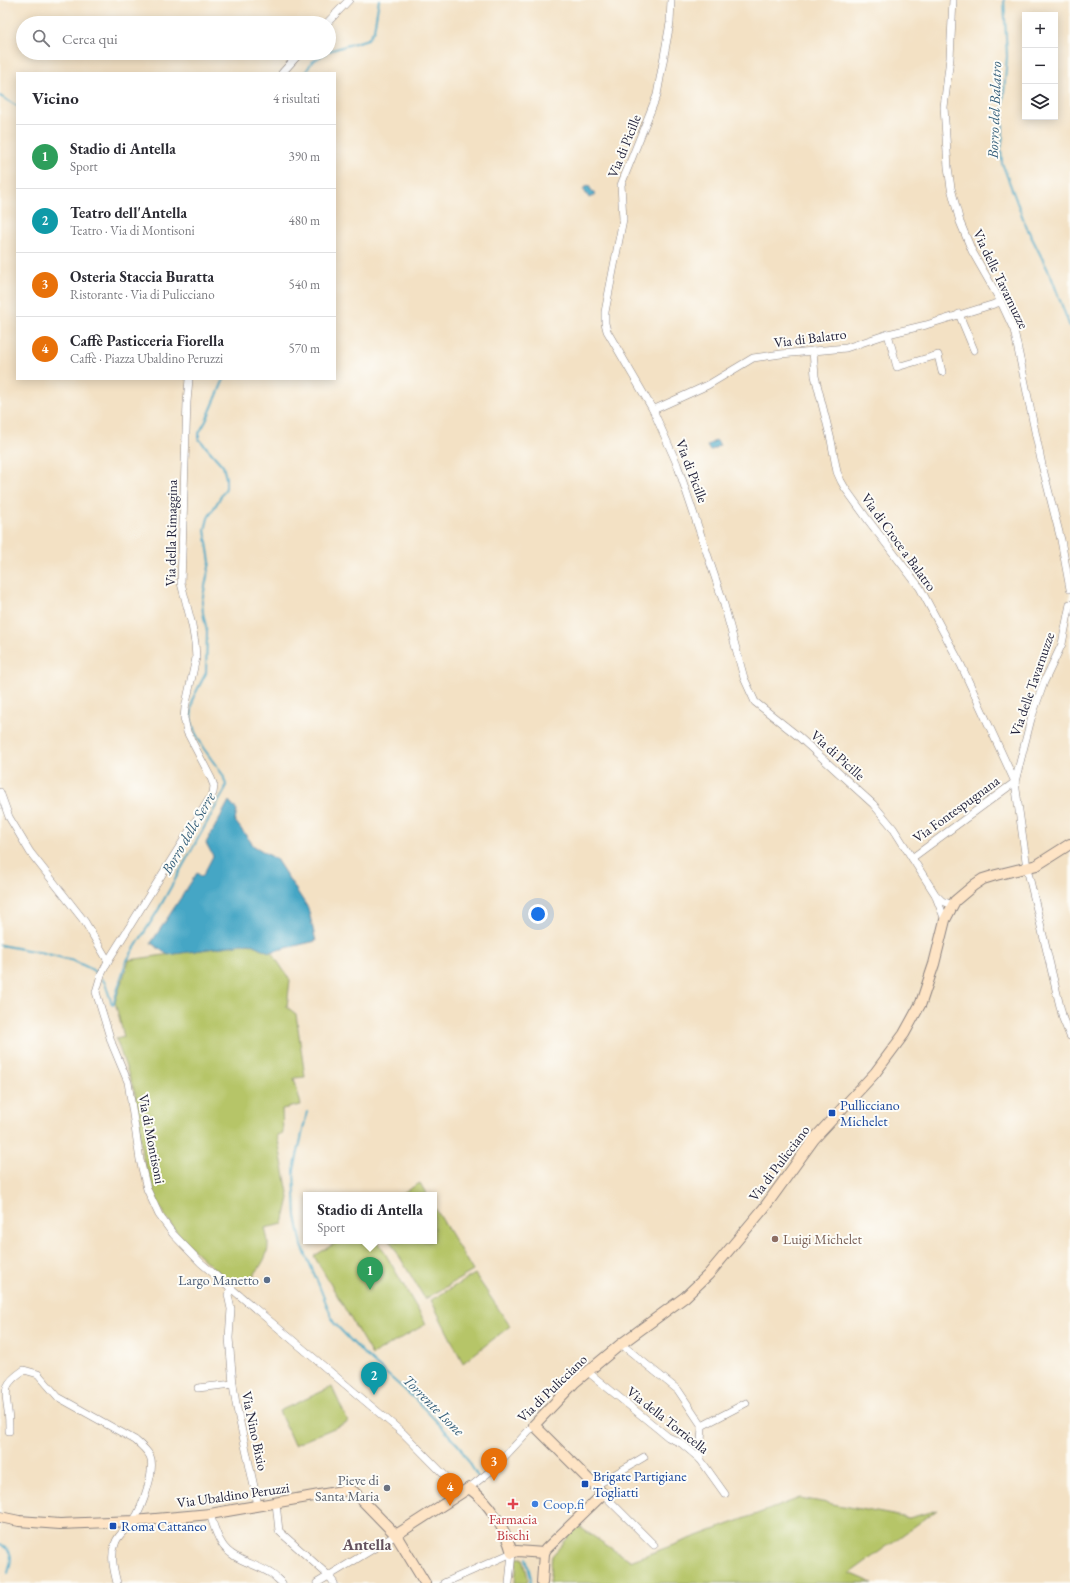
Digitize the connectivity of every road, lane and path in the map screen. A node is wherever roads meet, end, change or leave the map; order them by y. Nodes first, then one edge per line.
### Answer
1 (349, 0) edge
2 (671, 0) edge
3 (953, 0) edge
4 (334, 16) edge
5 (294, 60) edge
6 (283, 72) edge
7 (1001, 302) junction
8 (959, 314) junction
9 (888, 334) junction
10 (974, 350) dead end
11 (813, 351) junction
12 (942, 372) dead end
13 (189, 380) edge
14 (653, 410) junction
15 (1070, 589) edge
16 (1070, 604) edge
17 (1015, 782) junction
18 (0, 792) edge
19 (1070, 844) edge
20 (912, 858) junction
21 (1027, 868) junction
22 (935, 894) junction
23 (952, 905) junction
24 (945, 920) junction
25 (108, 961) junction
26 (1066, 1020) edge
27 (1070, 1036) edge
28 (231, 1288) junction
29 (621, 1344) junction
30 (588, 1372) junction
31 (233, 1384) junction
32 (198, 1388) dead end
33 (746, 1403) dead end
34 (534, 1424) junction
35 (702, 1426) junction
36 (9, 1431) dead end
37 (644, 1457) dead end
38 (700, 1459) junction
39 (595, 1486) junction
40 (466, 1490) junction
41 (603, 1494) junction
42 (726, 1494) dead end
43 (276, 1503) junction
44 (258, 1506) junction
45 (210, 1514) junction
46 (0, 1517) edge
47 (134, 1521) junction
48 (396, 1535) junction
49 (654, 1545) dead end
50 (544, 1553) junction
51 (512, 1554) junction
52 (329, 1576) junction
53 (117, 1583) edge
54 (282, 1583) edge
55 (317, 1583) edge
56 (334, 1583) edge
57 (425, 1583) edge
58 (444, 1583) edge
59 (509, 1583) edge
60 (542, 1583) edge

1 - 4 street
2 - 14 street, Via di Picille
3 - 7 street, Via delle Tavarnuzze
5 - 6 street
7 - 8 street, Via di Balatro
7 - 15 street, Via delle Tavarnuzze
8 - 9 street, Via di Balatro
8 - 10 street
9 - 11 street, Via di Balatro
9 - 12 street
11 - 14 street, Via di Balatro
11 - 17 street, Via di Croce a Balatro
13 - 25 street, Via della Rimaggina
14 - 20 street, Via di Picille
16 - 17 street, Via delle Tavarnuzze
17 - 20 street, Via Fontespugnana
17 - 21 street, Via delle Tavarnuzze
18 - 25 street
19 - 21 street, Via di Pulicciano
20 - 22 street, Via di Picille
21 - 23 street, Via di Pulicciano
21 - 26 street, Via delle Tavarnuzze
22 - 23 street, Via di Picille
22 - 24 street, Via di Picille
23 - 24 street, Via di Pulicciano
24 - 29 street, Via di Pulicciano
25 - 28 street, Via di Montisoni
26 - 27 street, Via delle Tavarnuzze
28 - 31 street, Via Nino Bixio
28 - 40 street, Via di Montisoni
29 - 30 street, Via di Pulicciano
29 - 35 street
30 - 34 street, Via di Pulicciano
30 - 38 street, Via della Torricella
31 - 32 street, Via Nino Bixio
31 - 44 street, Via Nino Bixio
33 - 35 street
34 - 39 street
34 - 40 street, Via di Pulicciano
35 - 38 street
36 - 47 street
37 - 39 street
38 - 42 street, Via della Torricella
39 - 41 street
40 - 48 street
40 - 51 street
41 - 49 street
41 - 50 street
43 - 44 street, Via Ubaldino Peruzzi
43 - 48 street, Via Ubaldino Peruzzi
43 - 52 street
44 - 45 street, Via Ubaldino Peruzzi
45 - 47 street, Via Ubaldino Peruzzi
45 - 54 street
46 - 47 street, Via Ubaldino Peruzzi
47 - 53 street
48 - 52 street
48 - 57 street, Via Ubaldino Peruzzi
50 - 51 street
50 - 60 street
51 - 58 street
51 - 59 street
52 - 55 street
52 - 56 street

